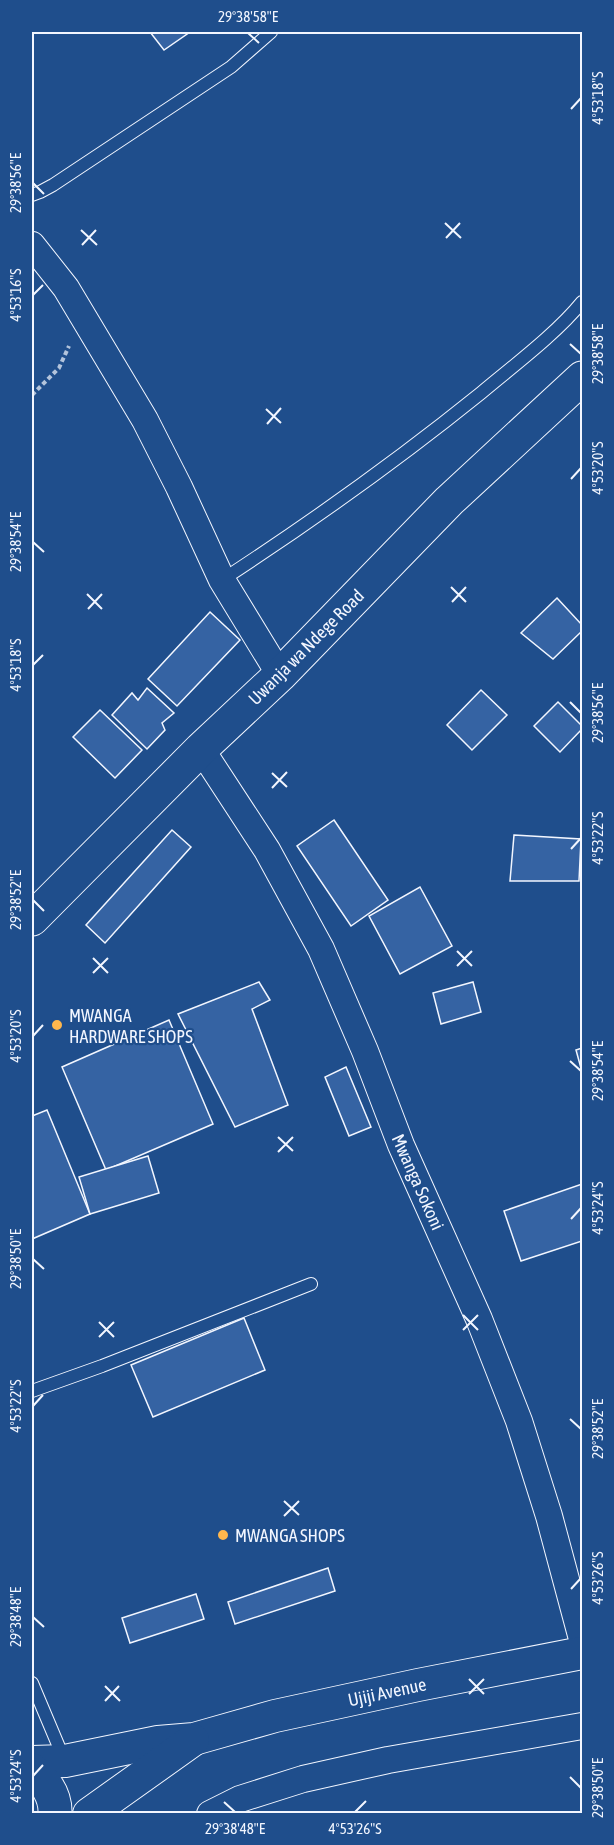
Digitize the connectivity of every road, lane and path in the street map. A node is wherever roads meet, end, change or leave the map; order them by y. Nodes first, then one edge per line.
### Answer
1 (271, 32) edge
2 (32, 195) edge
3 (32, 245) edge
4 (582, 302) edge
5 (70, 337) dead end
6 (582, 378) edge
7 (32, 395) edge
8 (222, 580) junction
9 (280, 675) junction
10 (201, 748) junction
11 (32, 919) edge
12 (311, 1284) dead end
13 (32, 1391) edge
14 (582, 1639) edge
15 (582, 1653) edge
16 (32, 1683) edge
17 (582, 1726) edge
18 (194, 1739) junction
19 (65, 1761) junction
20 (32, 1762) edge
21 (32, 1770) edge
22 (55, 1814) edge
23 (89, 1814) edge
24 (210, 1814) edge

1 - 2 lane
3 - 8 street
4 - 8 lane
5 - 7 path
6 - 9 main road, Uwanja wa Ndege Road
8 - 9 street
9 - 10 main road, Uwanja wa Ndege Road
10 - 11 main road, Uwanja wa Ndege Road
10 - 14 street, Mwanga Sokoni
12 - 13 lane
15 - 18 street, Ujiji Avenue
16 - 19 lane
17 - 24 street
18 - 19 street, Ujiji Avenue
18 - 23 street, Ujiji Avenue
19 - 20 street, Ujiji Avenue
21 - 22 main road

